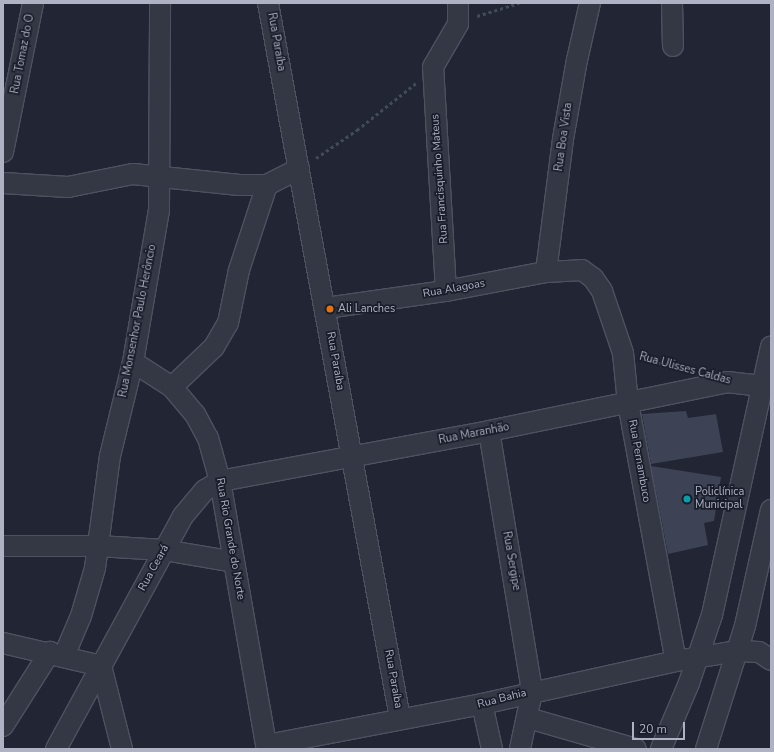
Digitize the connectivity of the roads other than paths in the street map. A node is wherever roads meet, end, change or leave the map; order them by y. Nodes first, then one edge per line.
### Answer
1 (33, 3) edge
2 (160, 3) edge
3 (268, 3) edge
4 (458, 3) edge
5 (590, 3) edge
6 (672, 3) edge
7 (672, 46) dead end
8 (8, 103) edge
9 (3, 152) edge
10 (299, 169) junction
11 (161, 176) junction
12 (3, 183) edge
13 (266, 185) junction
14 (582, 270) joint
15 (546, 272) junction
16 (446, 291) junction
17 (326, 308) junction
18 (771, 346) edge
19 (133, 362) junction
20 (726, 382) joint
21 (766, 386) edge
22 (172, 387) junction
23 (628, 403) junction
24 (489, 431) junction
25 (352, 456) junction
26 (220, 481) junction
27 (771, 510) edge
28 (3, 546) edge
29 (98, 546) junction
30 (164, 550) junction
31 (234, 562) junction
32 (3, 643) edge
33 (738, 651) junction
34 (57, 654) junction
35 (699, 658) junction
36 (771, 660) edge
37 (676, 661) junction
38 (101, 666) junction
39 (532, 692) junction
40 (482, 704) junction
41 (400, 718) junction
42 (528, 718) junction
43 (3, 726) edge
44 (267, 747) edge
45 (56, 749) edge
46 (122, 749) edge
47 (492, 749) edge
48 (520, 749) edge
49 (636, 749) edge
50 (661, 749) edge
51 (706, 749) edge

1 - 8 street, Rua Tomaz do O
2 - 11 street, Rua Monsenhor Paulo Herôncio
3 - 10 street, Rua Paraíba
4 - 16 street, Rua Francisquinho Mateus
5 - 15 street, Rua Boa Vista
6 - 7 street
8 - 9 street, Rua Tomaz do O
10 - 13 street
10 - 17 street, Rua Paraíba
11 - 12 street
11 - 13 street
11 - 19 street, Rua Monsenhor Paulo Herôncio
13 - 22 street
14 - 15 street, Rua Alagoas
14 - 23 street, Rua Pernambuco
15 - 16 street, Rua Alagoas
16 - 17 street, Rua Alagoas
17 - 25 street, Rua Paraíba
18 - 21 street
19 - 22 street, Rua Rio Grande do Norte
19 - 29 street, Rua Monsenhor Paulo Herôncio
20 - 21 street, Rua Ulisses Caldas
20 - 23 street, Rua Maranhão
21 - 35 street
22 - 26 street, Rua Rio Grande do Norte
23 - 24 street, Rua Maranhão
23 - 37 street, Rua Pernambuco
24 - 25 street, Rua Maranhão
24 - 39 street, Rua Sergipe
25 - 26 street, Rua Maranhão
25 - 41 street, Rua Paraíba
26 - 30 street, Rua Ceará
26 - 31 street, Rua Rio Grande do Norte
27 - 33 street
28 - 29 street
29 - 30 street
29 - 34 street, Rua Monsenhor Paulo Herôncio
30 - 31 street
30 - 38 street, Rua Ceará
31 - 44 street, Rua Rio Grande do Norte
32 - 34 street
33 - 35 street, Rua Bahia
33 - 36 street, Rua Bahia
33 - 51 street
34 - 38 street
34 - 43 street, Rua Monsenhor Paulo Herôncio
35 - 37 street, Rua Bahia
35 - 50 street
37 - 39 street, Rua Bahia
38 - 45 street, Rua Ceará
38 - 46 street
39 - 40 street, Rua Bahia
39 - 42 street, Rua Sergipe
40 - 41 street, Rua Bahia
40 - 47 street
41 - 44 street, Rua Bahia
42 - 48 street, Rua Sergipe
42 - 49 street

